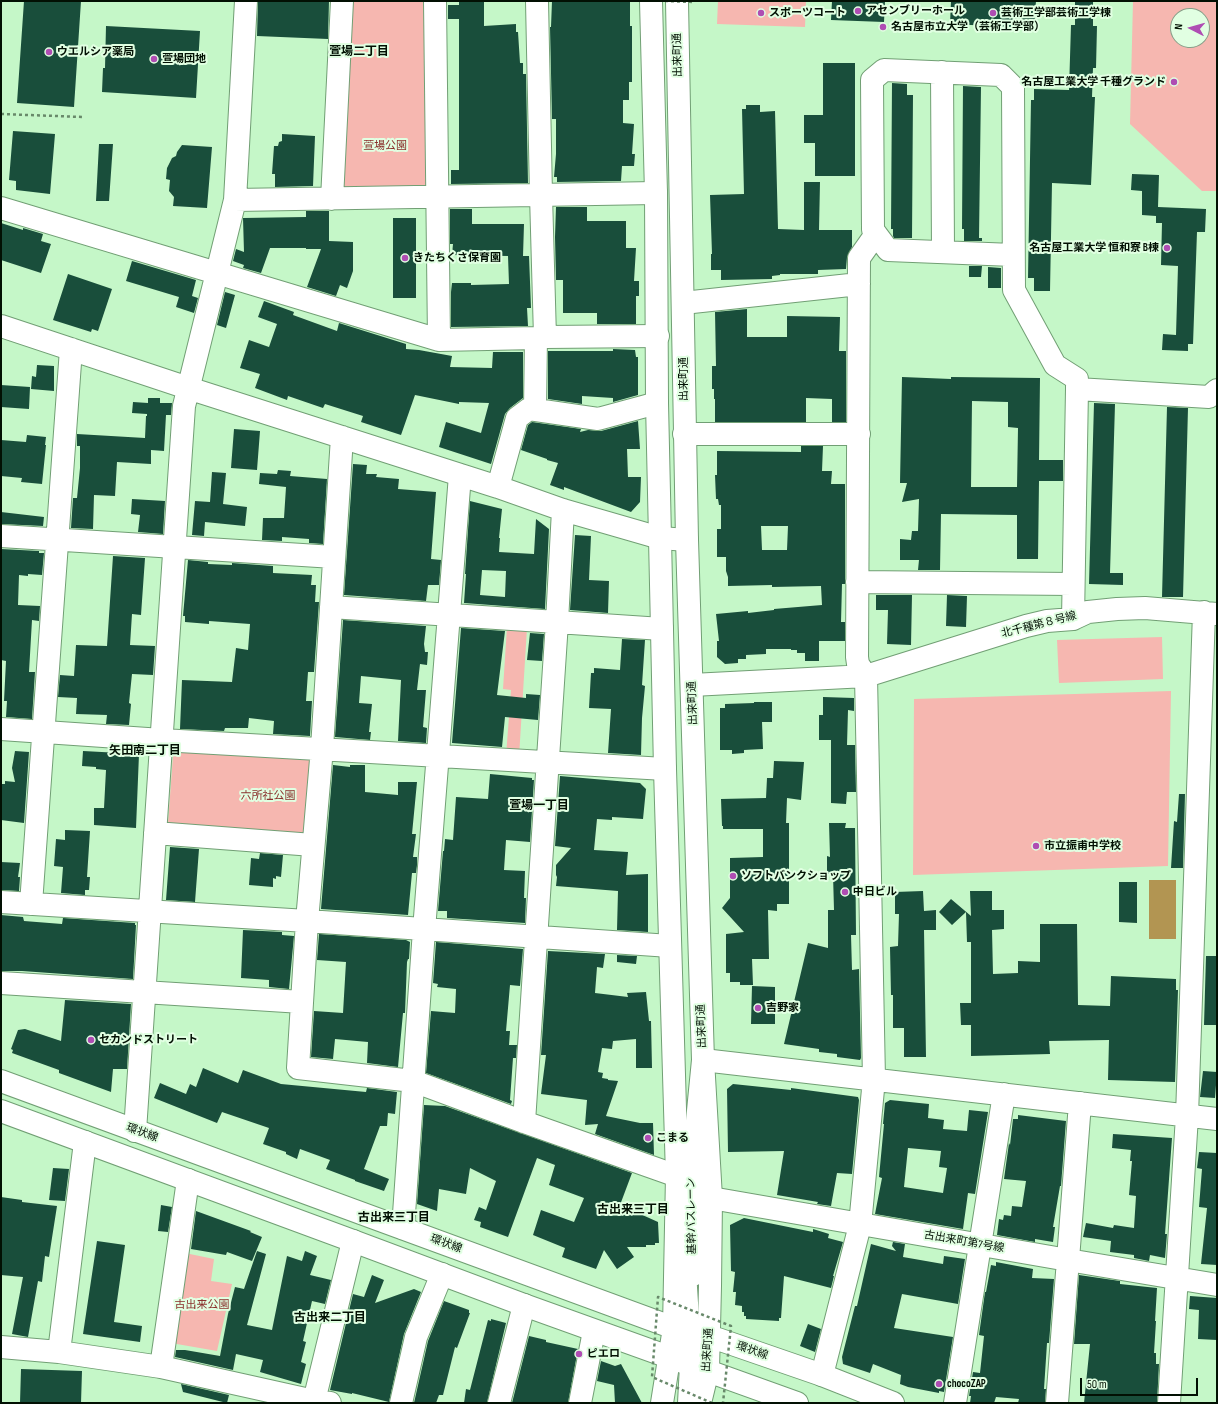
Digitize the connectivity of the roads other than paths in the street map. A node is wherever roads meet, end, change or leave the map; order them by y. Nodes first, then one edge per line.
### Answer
1 (246, 1) edge
2 (342, 1) edge
3 (435, 1) edge
4 (537, 1) edge
5 (651, 1) edge
6 (685, 1) edge
7 (942, 72) junction
8 (656, 193) junction
9 (541, 195) junction
10 (437, 197) junction
11 (332, 199) junction
12 (235, 200) junction
13 (1, 208) edge
14 (876, 234) junction
15 (942, 252) junction
16 (1013, 255) junction
17 (217, 273) junction
18 (859, 284) junction
19 (683, 304) junction
20 (1, 326) edge
21 (658, 336) junction
22 (541, 337) junction
23 (439, 340) junction
24 (71, 349) junction
25 (188, 388) junction
26 (1077, 389) junction
27 (1217, 390) edge
28 (657, 403) junction
29 (535, 409) junction
30 (684, 434) junction
31 (859, 434) junction
32 (342, 437) junction
33 (460, 476) junction
34 (498, 487) junction
35 (563, 510) junction
36 (1, 536) edge
37 (660, 538) junction
38 (57, 540) junction
39 (687, 540) junction
40 (174, 546) junction
41 (334, 557) junction
42 (858, 582) junction
43 (1073, 584) junction
44 (331, 607) junction
45 (1211, 613) edge
46 (449, 615) junction
47 (1073, 618) junction
48 (557, 622) junction
49 (662, 629) junction
50 (866, 676) junction
51 (692, 685) junction
52 (1, 728) edge
53 (42, 730) junction
54 (162, 740) junction
55 (322, 748) junction
56 (438, 756) junction
57 (547, 762) junction
58 (665, 769) junction
59 (155, 834) junction
60 (313, 845) junction
61 (1, 902) edge
62 (31, 904) junction
63 (150, 912) junction
64 (307, 922) junction
65 (424, 930) junction
66 (536, 938) junction
67 (670, 946) junction
68 (1, 983) edge
69 (143, 992) junction
70 (302, 1002) junction
71 (703, 1060) junction
72 (874, 1079) junction
73 (1, 1081) edge
74 (413, 1081) junction
75 (1004, 1094) junction
76 (1080, 1103) junction
77 (1, 1112) edge
78 (1188, 1116) junction
79 (1217, 1119) edge
80 (524, 1122) junction
81 (135, 1130) junction
82 (85, 1142) junction
83 (677, 1176) junction
84 (188, 1180) junction
85 (710, 1198) junction
86 (860, 1225) junction
87 (403, 1228) junction
88 (353, 1241) junction
89 (980, 1245) junction
90 (1068, 1260) junction
91 (442, 1274) junction
92 (1176, 1277) junction
93 (1217, 1284) edge
94 (524, 1306) junction
95 (594, 1331) junction
96 (692, 1332) junction
97 (1, 1347) edge
98 (59, 1352) junction
99 (670, 1358) junction
100 (161, 1367) junction
101 (700, 1368) junction
102 (822, 1375) junction
103 (322, 1402) edge
104 (400, 1403) edge
105 (499, 1403) edge
106 (580, 1403) edge
107 (662, 1403) edge
108 (689, 1403) edge
109 (700, 1403) edge
110 (797, 1403) edge
111 (893, 1403) edge
112 (955, 1403) edge
113 (1057, 1403) edge
114 (1169, 1403) edge

1 - 12 street
2 - 11 street
3 - 10 street
4 - 9 street
5 - 8 street, 出来町通
6 - 19 street, 出来町通
7 - 14 street
7 - 15 street
7 - 16 street
8 - 9 street
8 - 21 street, 出来町通
9 - 10 street
9 - 22 street
10 - 11 street
10 - 23 street
11 - 12 street
12 - 17 street
13 - 17 street
14 - 15 street
14 - 18 street
15 - 16 street
16 - 26 street
17 - 23 street
17 - 25 street
18 - 19 street
18 - 31 street
19 - 30 street, 出来町通
20 - 24 street
21 - 22 street
21 - 28 street, 出来町通
22 - 23 street
22 - 29 street
24 - 25 street
24 - 38 street
25 - 32 street
25 - 40 street
26 - 27 street
26 - 43 street
28 - 29 street
28 - 37 street, 出来町通
29 - 34 street
30 - 31 street
30 - 39 street, 出来町通
31 - 42 street
32 - 33 street
32 - 41 street
33 - 34 street
33 - 46 street
34 - 35 street
35 - 37 street
35 - 48 street
36 - 38 street
37 - 39 street
37 - 49 street, 出来町通
38 - 40 street
38 - 53 street
39 - 51 street, 出来町通
40 - 41 street
40 - 54 street
41 - 44 street
42 - 43 street
42 - 50 street
43 - 47 street
44 - 46 street
44 - 55 street
45 - 47 street, 北千種第８号線
45 - 78 street
46 - 48 street
46 - 56 street
47 - 50 street, 北千種第８号線
48 - 49 street
48 - 57 street
49 - 58 street, 出来町通
50 - 51 street, 北千種第８号線
50 - 72 street
51 - 71 street, 出来町通
52 - 53 street
53 - 54 street
53 - 62 street
54 - 55 street
54 - 59 street
55 - 56 street
55 - 60 street
56 - 57 street
56 - 65 street
57 - 58 street
57 - 66 street
58 - 67 street, 出来町通
59 - 60 street
59 - 63 street
60 - 64 street
61 - 62 street
62 - 63 street
63 - 64 street
63 - 69 street
64 - 65 street
64 - 70 street
65 - 66 street
65 - 74 street
66 - 67 street
66 - 80 street
67 - 83 street, 出来町通
68 - 69 street
69 - 70 street
69 - 81 street
70 - 74 street
71 - 72 street
71 - 85 street, 出来町通
71 - 96 street, 基幹バスレーン
72 - 75 street
72 - 86 street
73 - 81 street, 環状線
74 - 80 street
74 - 87 street
75 - 76 street
75 - 89 street
76 - 78 street
76 - 90 street
77 - 82 street
78 - 79 street
78 - 92 street
80 - 83 street
81 - 87 street, 環状線
82 - 84 street
82 - 98 street
83 - 96 street, 出来町通
84 - 88 street
84 - 100 street
85 - 86 street, 古出来町第7号線
85 - 96 street, 出来町通
86 - 89 street, 古出来町第7号線
86 - 102 street
87 - 96 street, 環状線
88 - 91 street
88 - 103 street
89 - 90 street, 古出来町第7号線
89 - 112 street
90 - 92 street, 古出来町第7号線
90 - 113 street
91 - 94 street
91 - 104 street
92 - 93 street, 古出来町第7号線
92 - 114 street
94 - 95 street
94 - 105 street
95 - 99 street
95 - 106 street
96 - 99 street, 出来町通
96 - 101 street, 出来町通
96 - 102 street, 環状線
97 - 98 street
98 - 100 street
99 - 101 street
99 - 107 street, 出来町通
100 - 103 street
101 - 108 street
101 - 109 street, 出来町通
101 - 110 street
102 - 111 street, 環状線

